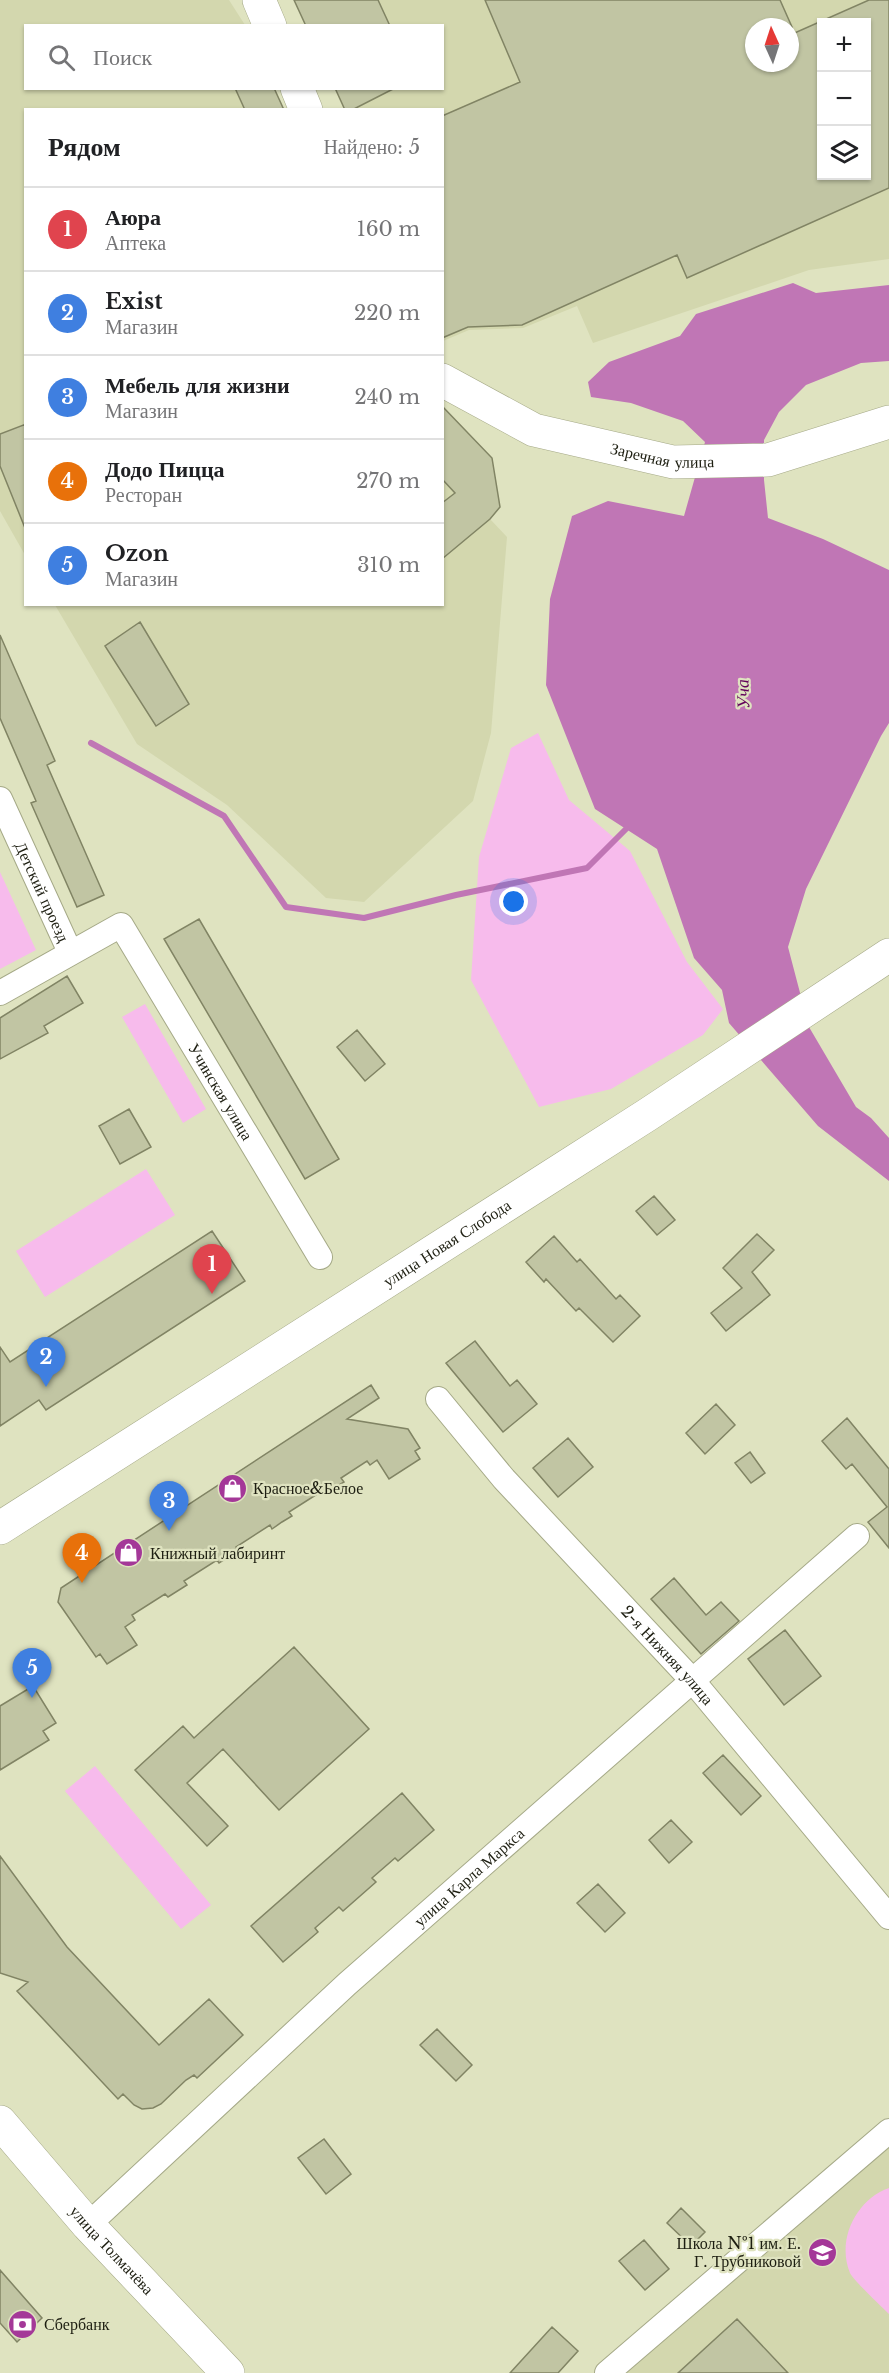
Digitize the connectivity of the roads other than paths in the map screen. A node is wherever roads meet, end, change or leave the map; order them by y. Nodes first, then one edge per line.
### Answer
1 (259, 0) edge
2 (269, 24) edge
3 (298, 90) edge
4 (305, 108) edge
5 (444, 381) edge
6 (889, 422) edge
7 (0, 799) edge
8 (70, 952) junction
9 (889, 956) edge
10 (0, 993) edge
11 (320, 1257) dead end
12 (438, 1399) dead end
13 (0, 1528) edge
14 (857, 1536) dead end
15 (692, 1680) junction
16 (889, 1917) edge
17 (0, 2122) edge
18 (889, 2131) edge
19 (88, 2225) junction
20 (228, 2373) edge
21 (607, 2373) edge

1 - 2 main road
3 - 4 main road
5 - 6 main road, Заречная улица
7 - 8 street, Детский проезд
8 - 10 street
8 - 11 street, Учинская улица
9 - 13 main road, улица Новая Слобода
12 - 15 street, 2-я Нижняя улица
14 - 15 street, улица Карла Маркса
15 - 16 street, 2-я Нижняя улица
15 - 19 street, улица Карла Маркса
17 - 19 main road, улица Толмачёва
18 - 21 street
19 - 20 main road, улица Толмачёва

